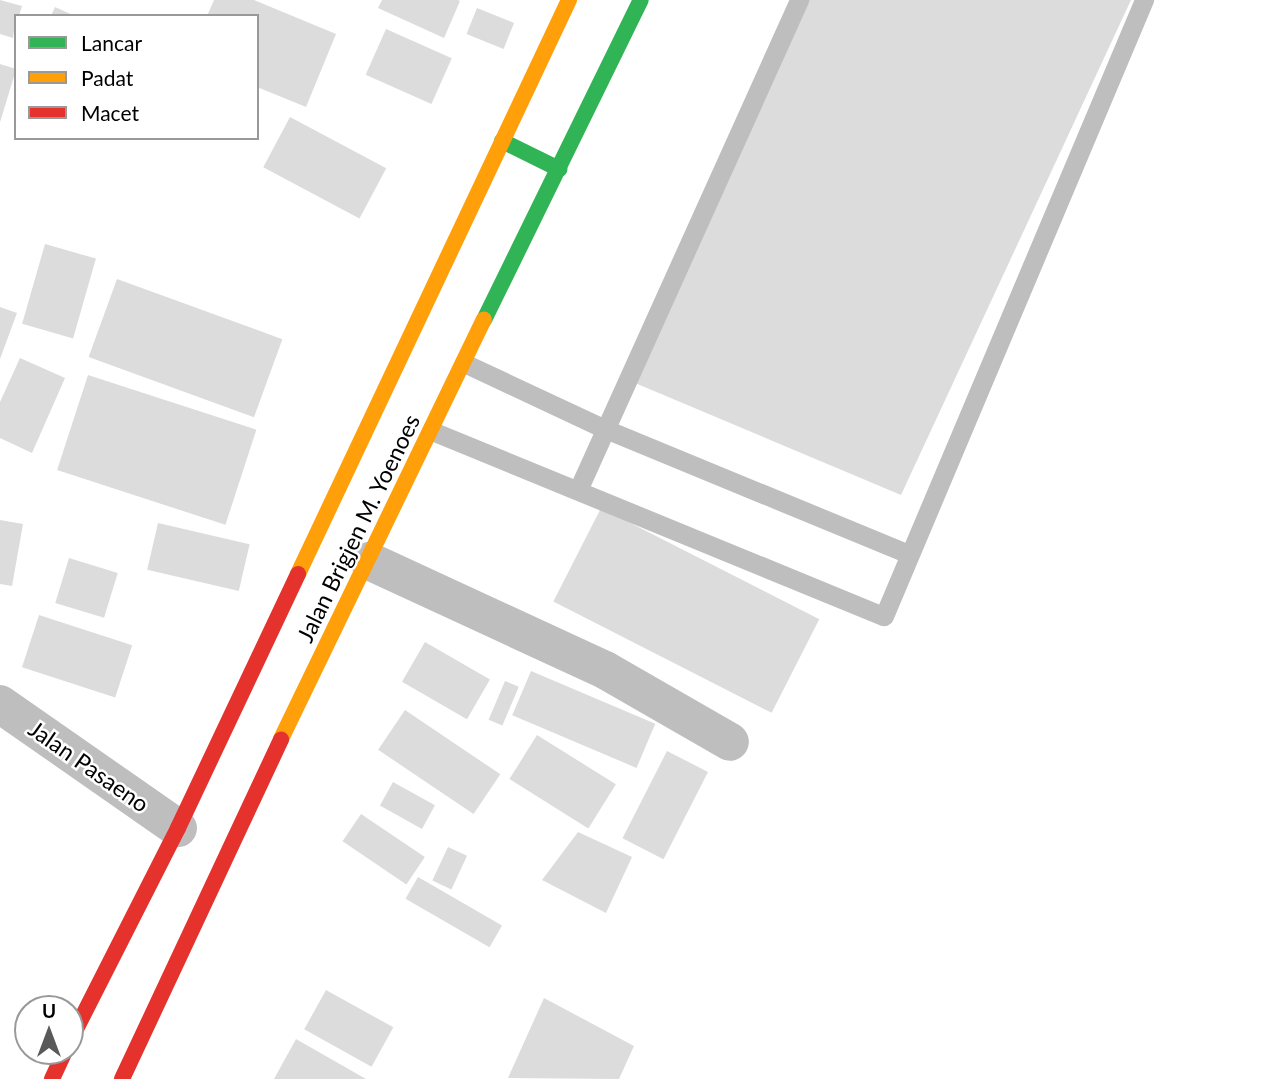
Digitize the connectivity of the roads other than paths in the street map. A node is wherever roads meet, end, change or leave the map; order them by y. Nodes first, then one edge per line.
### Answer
1 (569, 0) edge
2 (641, 0) edge
3 (799, 0) edge
4 (1144, 0) edge
5 (502, 141) junction
6 (559, 169) junction
7 (464, 363) junction
8 (603, 428) junction
9 (432, 431) junction
10 (578, 490) junction
11 (908, 554) junction
12 (369, 561) junction
13 (0, 704) edge
14 (730, 742) dead end
15 (178, 828) junction
16 (84, 1013) edge
17 (122, 1079) edge

1 - 5 main road, Jalan Brigjen M. Yoenoes
2 - 6 main road, Jalan Brigjen M. Yoenoes
3 - 8 lane
4 - 11 lane
5 - 6 main road
5 - 15 main road, Jalan Brigjen M. Yoenoes
6 - 7 main road, Jalan Brigjen M. Yoenoes
7 - 8 lane
7 - 9 main road, Jalan Brigjen M. Yoenoes
8 - 10 lane
8 - 11 lane
9 - 10 lane
9 - 12 main road, Jalan Brigjen M. Yoenoes
10 - 11 lane
12 - 14 street
12 - 17 main road, Jalan Brigjen M. Yoenoes
13 - 15 street, Jalan Pasaeno
15 - 16 main road, Jalan Brigjen M. Yoenoes

